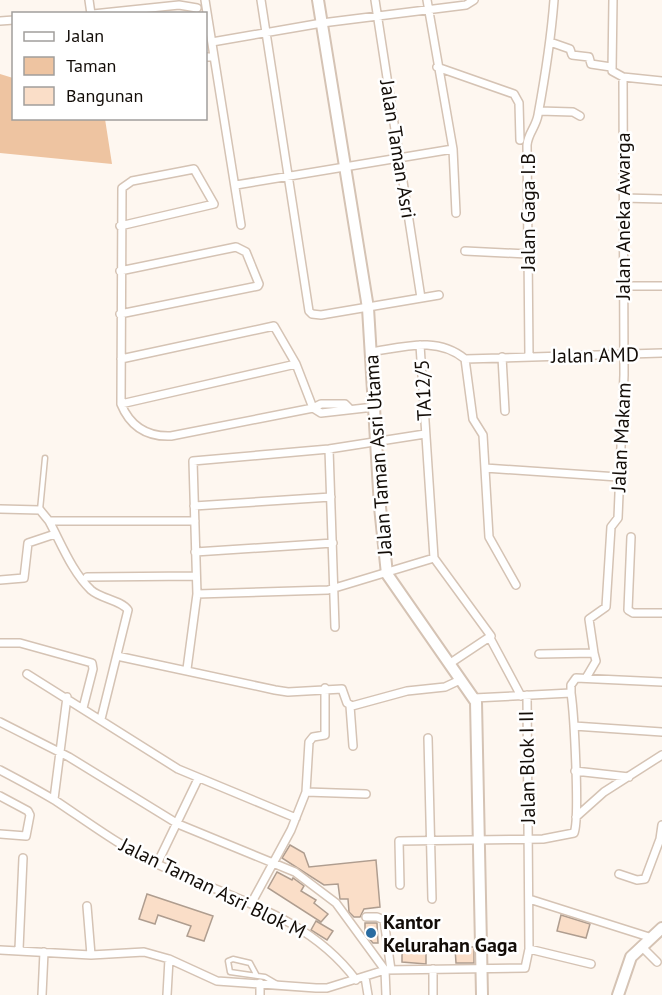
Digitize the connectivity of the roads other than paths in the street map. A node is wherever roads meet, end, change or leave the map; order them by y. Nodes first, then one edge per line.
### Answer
1 (205, 0) edge
2 (261, 0) edge
3 (318, 0) edge
4 (375, 0) edge
5 (427, 0) edge
6 (474, 0) edge
7 (554, 0) edge
8 (613, 0) edge
9 (197, 8) dead end
10 (429, 11) junction
11 (111, 12) edge
12 (377, 18) junction
13 (322, 23) junction
14 (267, 33) junction
15 (212, 42) junction
16 (550, 42) junction
17 (611, 66) junction
18 (437, 68) junction
19 (622, 77) junction
20 (662, 81) edge
21 (539, 111) junction
22 (580, 116) dead end
23 (520, 140) dead end
24 (453, 148) junction
25 (399, 156) junction
26 (343, 166) junction
27 (289, 175) junction
28 (236, 185) junction
29 (624, 198) junction
30 (662, 199) edge
31 (456, 213) dead end
32 (242, 225) dead end
33 (120, 226) junction
34 (465, 251) dead end
35 (527, 254) junction
36 (120, 271) junction
37 (624, 286) junction
38 (662, 286) edge
39 (439, 295) dead end
40 (421, 298) junction
41 (368, 308) junction
42 (120, 314) junction
43 (420, 345) junction
44 (371, 352) junction
45 (662, 353) edge
46 (624, 354) junction
47 (529, 356) junction
48 (502, 357) junction
49 (121, 359) junction
50 (465, 359) junction
51 (296, 364) junction
52 (121, 404) junction
53 (374, 407) junction
54 (312, 408) junction
55 (505, 411) dead end
56 (425, 434) junction
57 (376, 436) junction
58 (329, 449) junction
59 (45, 458) dead end
60 (485, 468) junction
61 (618, 477) junction
62 (331, 497) junction
63 (194, 506) junction
64 (0, 509) edge
65 (40, 510) junction
66 (49, 521) junction
67 (195, 521) junction
68 (55, 534) junction
69 (631, 537) dead end
70 (333, 543) junction
71 (195, 552) junction
72 (434, 558) junction
73 (383, 575) junction
74 (196, 576) junction
75 (87, 577) dead end
76 (0, 580) edge
77 (516, 585) dead end
78 (336, 586) junction
79 (197, 594) junction
80 (662, 613) edge
81 (336, 627) dead end
82 (490, 636) junction
83 (0, 643) edge
84 (594, 653) junction
85 (539, 654) dead end
86 (117, 656) junction
87 (449, 664) junction
88 (187, 669) junction
89 (27, 674) dead end
90 (586, 678) junction
91 (460, 680) junction
92 (662, 682) edge
93 (325, 688) junction
94 (571, 693) junction
95 (524, 695) junction
96 (67, 697) junction
97 (474, 698) junction
98 (350, 706) junction
99 (83, 708) junction
100 (101, 719) junction
101 (0, 722) edge
102 (574, 726) junction
103 (662, 732) edge
104 (428, 738) dead end
105 (353, 746) dead end
106 (61, 753) junction
107 (662, 755) edge
108 (0, 770) edge
109 (575, 771) junction
110 (629, 777) junction
111 (198, 780) junction
112 (306, 792) junction
113 (366, 795) dead end
114 (0, 796) edge
115 (54, 800) junction
116 (576, 817) junction
117 (296, 818) junction
118 (178, 824) junction
119 (662, 825) edge
120 (0, 834) edge
121 (528, 839) junction
122 (661, 839) edge
123 (432, 841) junction
124 (479, 841) junction
125 (23, 858) dead end
126 (273, 862) junction
127 (157, 864) junction
128 (619, 874) dead end
129 (400, 885) dead end
130 (432, 899) dead end
131 (529, 899) junction
132 (252, 902) junction
133 (87, 906) dead end
134 (366, 917) dead end
135 (662, 928) edge
136 (645, 942) junction
137 (19, 949) junction
138 (529, 949) junction
139 (0, 950) edge
140 (44, 952) junction
141 (91, 955) junction
142 (169, 959) junction
143 (657, 962) dead end
144 (591, 964) dead end
145 (433, 969) junction
146 (388, 970) junction
147 (482, 970) junction
148 (365, 977) junction
149 (258, 979) junction
150 (356, 980) junction
151 (316, 992) edge
152 (42, 995) edge
153 (167, 995) edge
154 (260, 995) edge
155 (368, 995) edge
156 (386, 995) edge
157 (433, 995) edge
158 (482, 995) edge
159 (618, 995) edge

1 - 15 street
2 - 14 street
3 - 13 street, Jalan Taman Asri Utama
4 - 12 street, Jalan Taman Asri
5 - 10 street
6 - 10 street
7 - 16 street, Jalan Gaga I.B
8 - 17 street
9 - 11 street
10 - 12 street
10 - 18 street
12 - 13 street
12 - 25 street, Jalan Taman Asri
13 - 14 street
13 - 26 street, Jalan Taman Asri Utama
14 - 15 street
14 - 27 street
15 - 28 street
16 - 17 street
16 - 21 street, Jalan Gaga I.B
17 - 19 street
18 - 23 street
18 - 24 street
19 - 20 street
19 - 29 street, Jalan Aneka Awarga
21 - 22 street
21 - 35 street, Jalan Gaga I.B
24 - 25 street
24 - 31 street
25 - 26 street
25 - 40 street, Jalan Taman Asri
26 - 27 street
26 - 41 street, Jalan Taman Asri Utama
27 - 28 street
27 - 41 street
28 - 32 street
29 - 30 street
29 - 37 street, Jalan Aneka Awarga
33 - 33 street
33 - 36 street
34 - 35 street
35 - 47 street, Jalan Gaga I.B
36 - 42 street
36 - 42 street
37 - 38 street
37 - 46 street, Jalan Aneka Awarga
39 - 40 street
40 - 41 street
41 - 44 street, Jalan Taman Asri Utama
42 - 49 street
43 - 44 street
43 - 50 street
43 - 56 street, TA12/5
44 - 53 street, Jalan Taman Asri Utama
45 - 46 street, Jalan AMD
46 - 47 street, Jalan AMD
46 - 61 street, Jalan Makam
47 - 48 street, Jalan AMD
48 - 50 street, Jalan AMD
48 - 55 street
49 - 51 street
49 - 52 street
50 - 60 street
51 - 52 street
51 - 54 street
52 - 54 street
53 - 54 street
53 - 57 street, Jalan Taman Asri Utama
56 - 57 street
56 - 72 street, TA12/5
57 - 58 street
57 - 73 street, Jalan Taman Asri Utama
58 - 62 street
58 - 63 street
59 - 65 lane
60 - 61 street
60 - 77 street
61 - 84 street, Jalan Makam
62 - 63 street
62 - 70 street
63 - 67 street
64 - 65 street
65 - 66 street
66 - 67 street
66 - 68 street
67 - 71 street
68 - 76 street
68 - 86 street
69 - 80 street
70 - 71 street
70 - 78 street
71 - 74 street
72 - 73 street
72 - 82 street
73 - 78 street
73 - 87 street, Jalan Taman Asri Utama
74 - 75 street
74 - 79 street
78 - 79 street
78 - 81 street
79 - 88 street
82 - 87 street
82 - 95 street
83 - 99 street
84 - 85 street
84 - 90 street
86 - 88 street
86 - 100 street
87 - 91 street, Jalan Taman Asri Utama
88 - 93 street
89 - 96 street
90 - 92 street
90 - 94 street
91 - 97 street, Jalan Taman Asri Utama
91 - 98 street
93 - 98 street
93 - 112 street
94 - 95 street
94 - 102 street
95 - 97 street
95 - 121 street, Jalan Blok I II
96 - 99 street
96 - 106 street
97 - 124 street
98 - 105 street
99 - 100 street
100 - 111 street
101 - 106 street
102 - 103 street
102 - 109 street
104 - 123 street
106 - 115 street
106 - 118 street
107 - 110 street
108 - 115 street, Jalan Taman Asri Blok M
109 - 110 street
109 - 116 street
110 - 116 street
111 - 117 street
111 - 118 street
112 - 113 street
112 - 117 street
114 - 120 street
115 - 127 street, Jalan Taman Asri Blok M
116 - 121 street
117 - 126 street
118 - 126 street
118 - 127 street
119 - 122 street
121 - 124 street
121 - 131 street, Jalan Blok I II
122 - 128 street
123 - 124 street
123 - 129 street
123 - 130 street
124 - 147 street
125 - 137 street
126 - 132 street
126 - 146 street
127 - 132 street, Jalan Taman Asri Blok M
131 - 136 street
131 - 138 street, Jalan Blok I II
132 - 150 street, Jalan Taman Asri Blok M
133 - 141 street
134 - 146 street
135 - 136 street
136 - 143 street
136 - 159 street
137 - 139 street
137 - 140 street
138 - 144 street
138 - 147 street, Jalan Blok I II
140 - 141 street
140 - 152 street
141 - 142 street
142 - 149 street
142 - 153 street
145 - 146 street
145 - 147 street
145 - 157 street
146 - 148 street
146 - 156 street
147 - 158 street
148 - 150 street
148 - 155 street
149 - 149 lane
149 - 151 street
149 - 154 street
150 - 151 street

